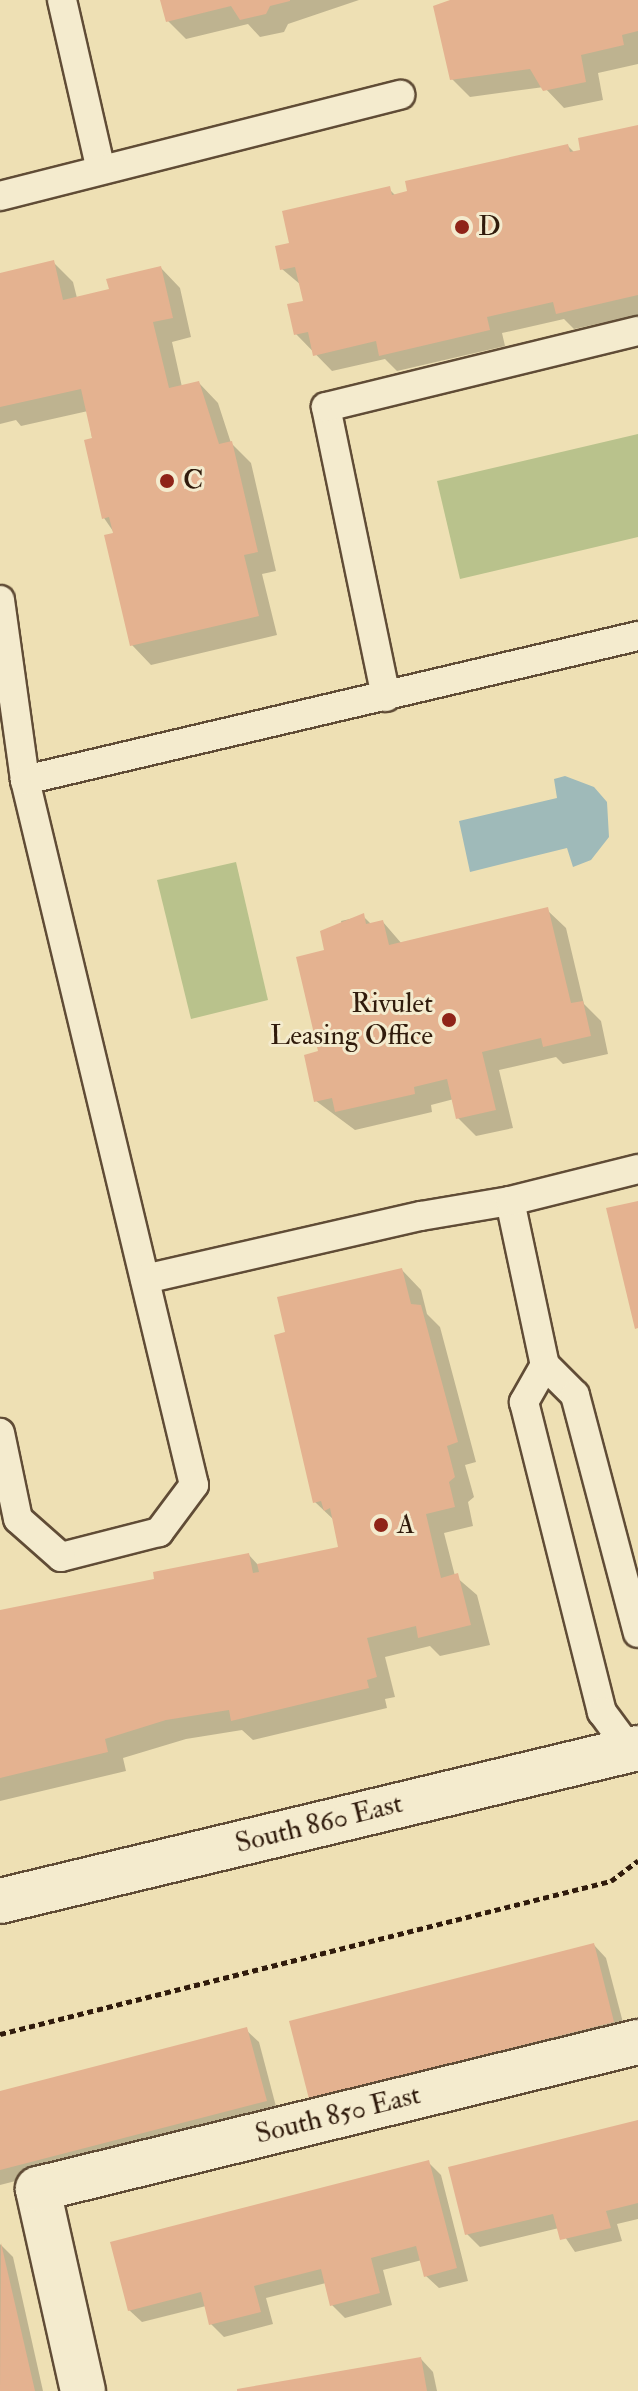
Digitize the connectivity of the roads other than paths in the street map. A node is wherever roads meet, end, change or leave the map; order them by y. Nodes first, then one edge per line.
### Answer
1 (62, 0) edge
2 (400, 95) dead end
3 (101, 170) junction
4 (0, 196) edge
5 (638, 331) edge
6 (0, 600) edge
7 (638, 636) edge
8 (386, 697) junction
9 (25, 780) junction
10 (638, 1169) edge
11 (510, 1201) junction
12 (145, 1279) junction
13 (545, 1365) junction
14 (0, 1433) edge
15 (638, 1633) edge
16 (636, 1749) edge
17 (0, 1901) edge
18 (638, 2042) edge
19 (83, 2391) edge

1 - 3 lane
2 - 3 lane
3 - 4 lane
5 - 8 lane
6 - 9 lane
7 - 8 lane
8 - 9 lane
9 - 12 lane
10 - 11 lane
11 - 12 lane
11 - 13 lane
12 - 14 lane
13 - 15 lane
13 - 16 lane
16 - 17 street, South 860 East
18 - 19 street, South 850 East

